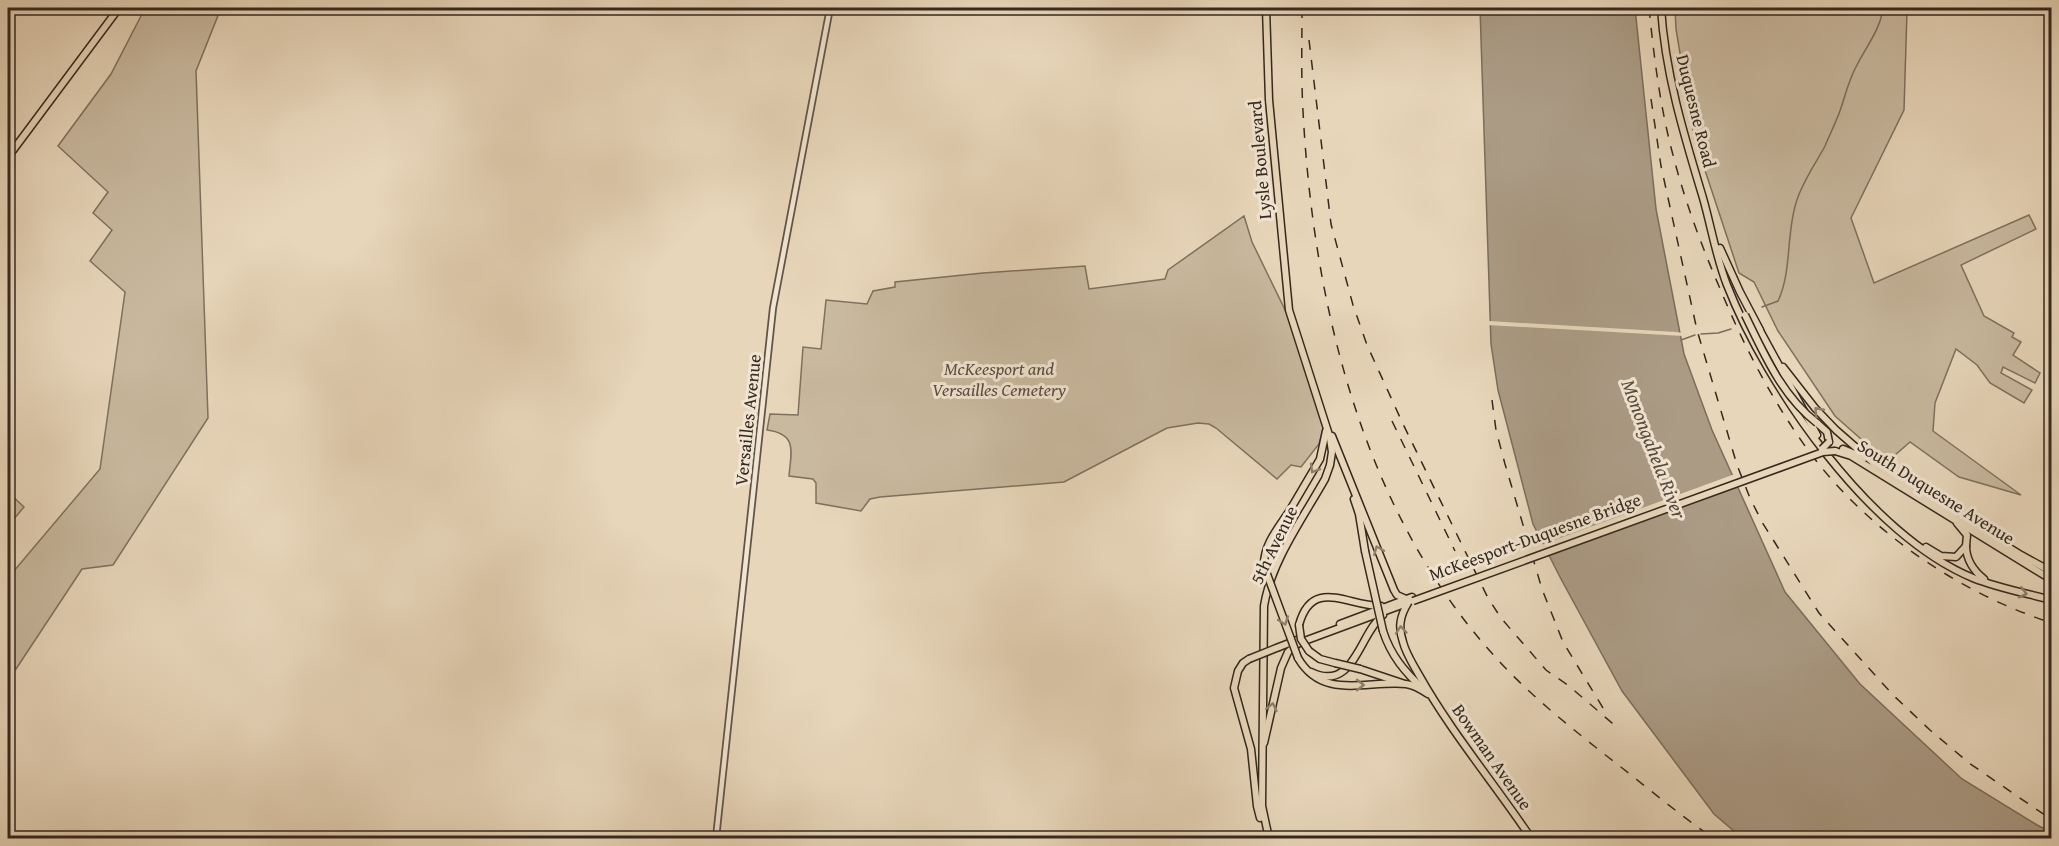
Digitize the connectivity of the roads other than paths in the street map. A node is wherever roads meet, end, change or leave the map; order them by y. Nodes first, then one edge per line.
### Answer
1 (119, 8) edge
2 (830, 8) edge
3 (1266, 8) edge
4 (1661, 8) edge
5 (8, 157) edge
6 (1709, 219) junction
7 (1289, 310) joint
8 (1743, 316) junction
9 (1758, 327) junction
10 (1327, 425) junction
11 (1833, 447) junction
12 (1339, 451) junction
13 (1876, 465) junction
14 (1957, 523) junction
15 (1966, 546) junction
16 (2052, 572) edge
17 (2052, 580) edge
18 (1995, 586) junction
19 (1410, 600) junction
20 (2052, 600) edge
21 (1389, 607) junction
22 (1306, 670) junction
23 (1407, 684) junction
24 (1429, 694) junction
25 (1261, 765) junction
26 (1269, 836) edge
27 (716, 838) edge
28 (1531, 838) edge

1 - 5 main road
2 - 27 street, Versailles Avenue
3 - 7 main road, Lysle Boulevard
4 - 6 main road, Duquesne Road
6 - 8 main road
6 - 9 main road
7 - 10 main road, 5th Avenue
8 - 11 main road, bridge
8 - 18 main road, bridge
13 -> 9 main road
9 - 15 main road
10 - 12 main road
10 -> 22 main road, bridge
10 - 25 main road, 5th Avenue
11 - 13 main road, McKeesport-Duquesne Bridge
11 - 14 main road, South Duquesne Avenue
11 - 19 main road, McKeesport-Duquesne Bridge, bridge
11 - 19 main road, McKeesport-Duquesne Bridge, bridge
19 -> 12 main road
12 - 24 main road, bridge
13 - 16 main road, South Duquesne Avenue
14 - 15 main road
14 - 17 main road, South Duquesne Avenue
15 - 18 main road
18 -> 20 main road
19 - 21 main road
24 -> 19 main road
21 - 22 main road
21 - 23 main road, bridge
25 -> 21 main road
21 - 26 main road, bridge
22 -> 23 main road
23 - 24 main road
24 - 28 main road, Bowman Avenue
25 - 26 main road, 5th Avenue

